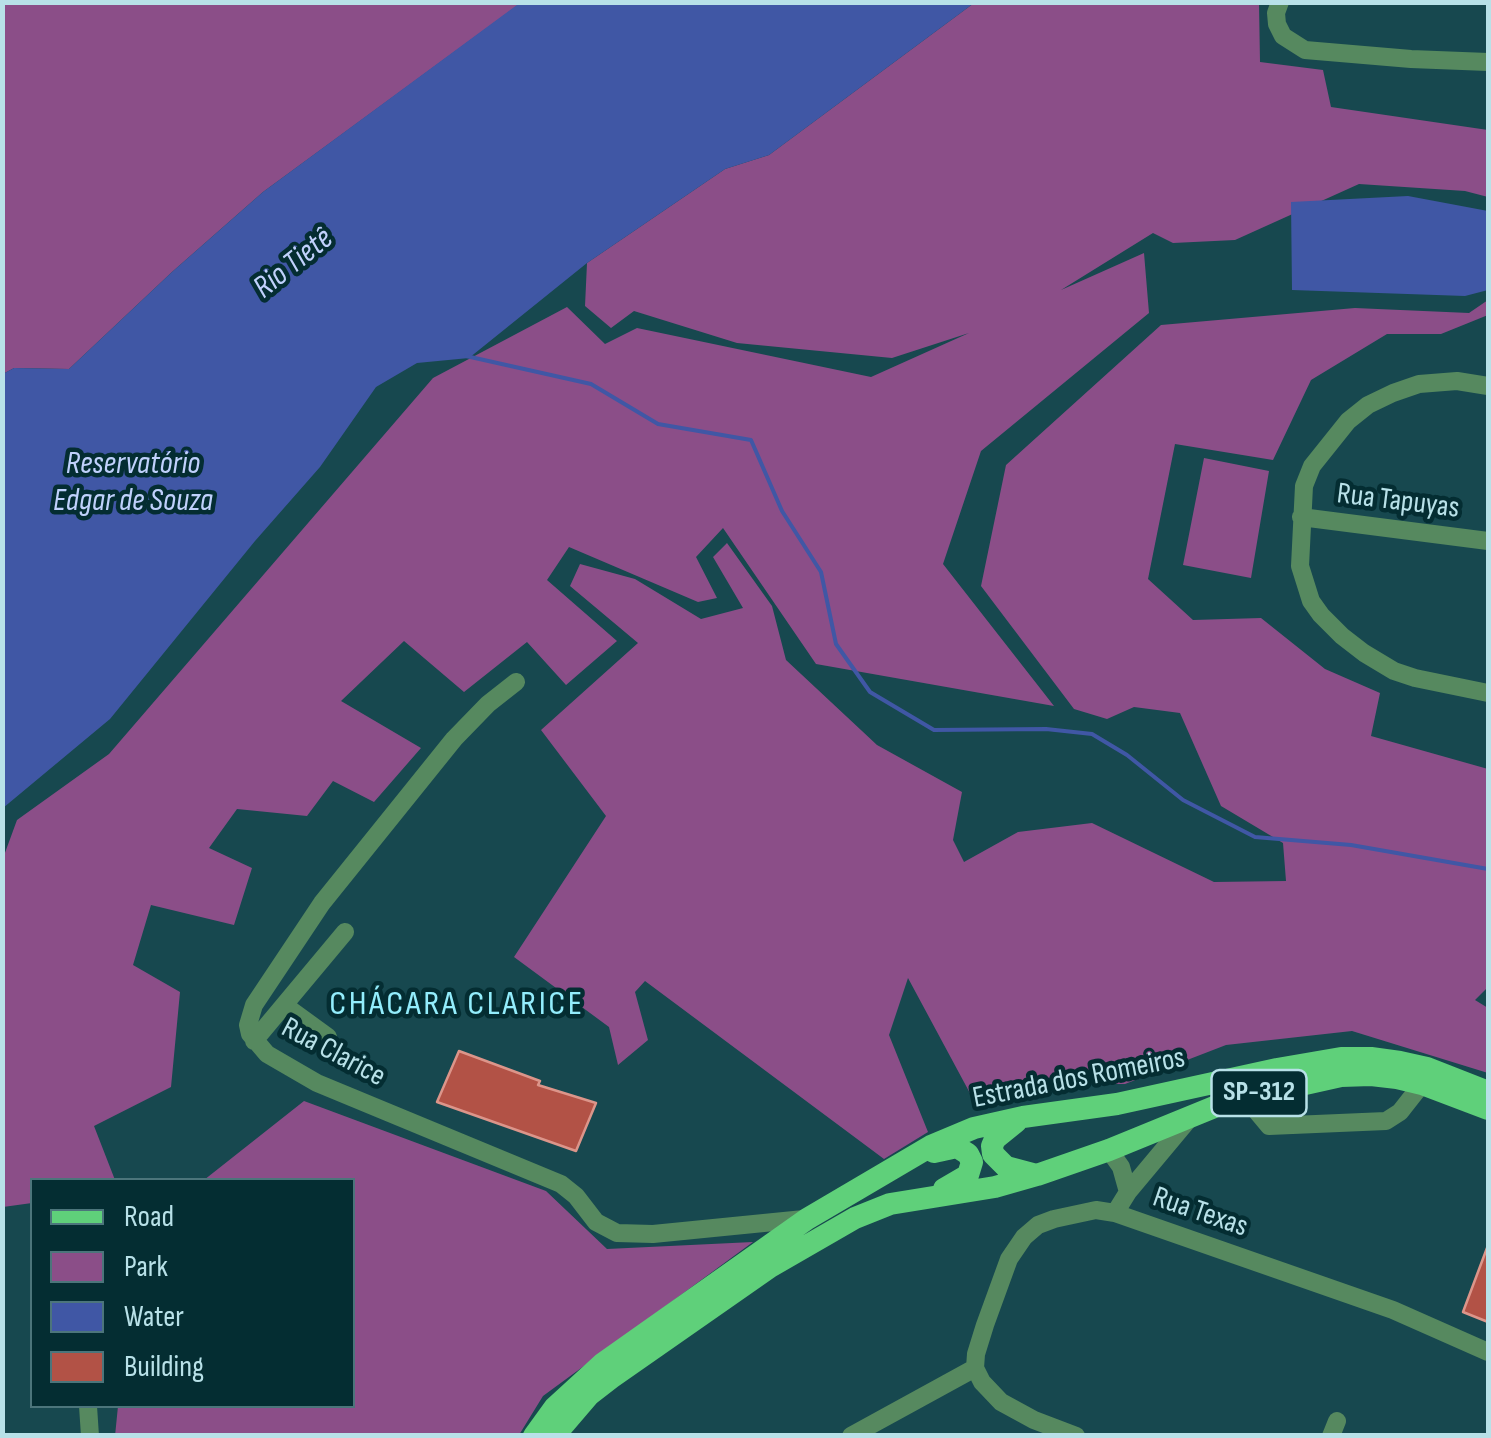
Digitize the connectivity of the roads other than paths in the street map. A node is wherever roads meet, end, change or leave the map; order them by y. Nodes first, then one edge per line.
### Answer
1 (1280, 2) edge
2 (1488, 62) edge
3 (1488, 386) edge
4 (1301, 517) junction
5 (1488, 541) edge
6 (516, 682) dead end
7 (1488, 693) edge
8 (344, 932) dead end
9 (284, 1005) junction
10 (328, 1037) dead end
11 (254, 1041) junction
12 (1422, 1084) junction
13 (1488, 1092) edge
14 (1244, 1096) junction
15 (1488, 1109) edge
16 (1192, 1115) junction
17 (1023, 1117) junction
18 (1109, 1150) junction
19 (912, 1158) junction
20 (1037, 1175) junction
21 (1128, 1192) junction
22 (932, 1196) junction
23 (1115, 1212) junction
24 (807, 1219) junction
25 (1488, 1352) edge
26 (975, 1368) junction
27 (88, 1408) edge
28 (90, 1436) edge
29 (534, 1436) edge
30 (554, 1436) edge
31 (852, 1436) edge
32 (1076, 1436) edge

1 - 2 street
3 - 4 street
4 - 5 street, Rua Tapuyas
4 - 7 street
6 - 11 street, Rua Clarice
8 - 9 street
9 - 10 street
9 - 11 street
11 - 24 street, Rua Clarice
12 - 14 main road, Estrada dos Romeiros / SP-312
12 - 14 street
12 - 15 main road, Estrada dos Romeiros / SP-312
13 - 17 main road, Estrada dos Romeiros / SP-312
14 - 16 main road, Estrada dos Romeiros / SP-312
16 - 18 main road, Estrada dos Romeiros / SP-312
16 - 21 street
17 - 19 main road, Estrada dos Romeiros / SP-312
17 - 20 main road
18 - 20 main road, Estrada dos Romeiros / SP-312
18 - 21 street
19 - 22 main road
19 - 24 main road, Estrada dos Romeiros / SP-312
20 - 22 main road, Estrada dos Romeiros / SP-312
21 - 23 street
22 - 30 main road, Estrada dos Romeiros / SP-312
23 - 25 street, Rua Texas
23 - 26 street, Rua Texas
24 - 29 main road, Estrada dos Romeiros / SP-312
26 - 31 street
26 - 32 street
27 - 28 street

